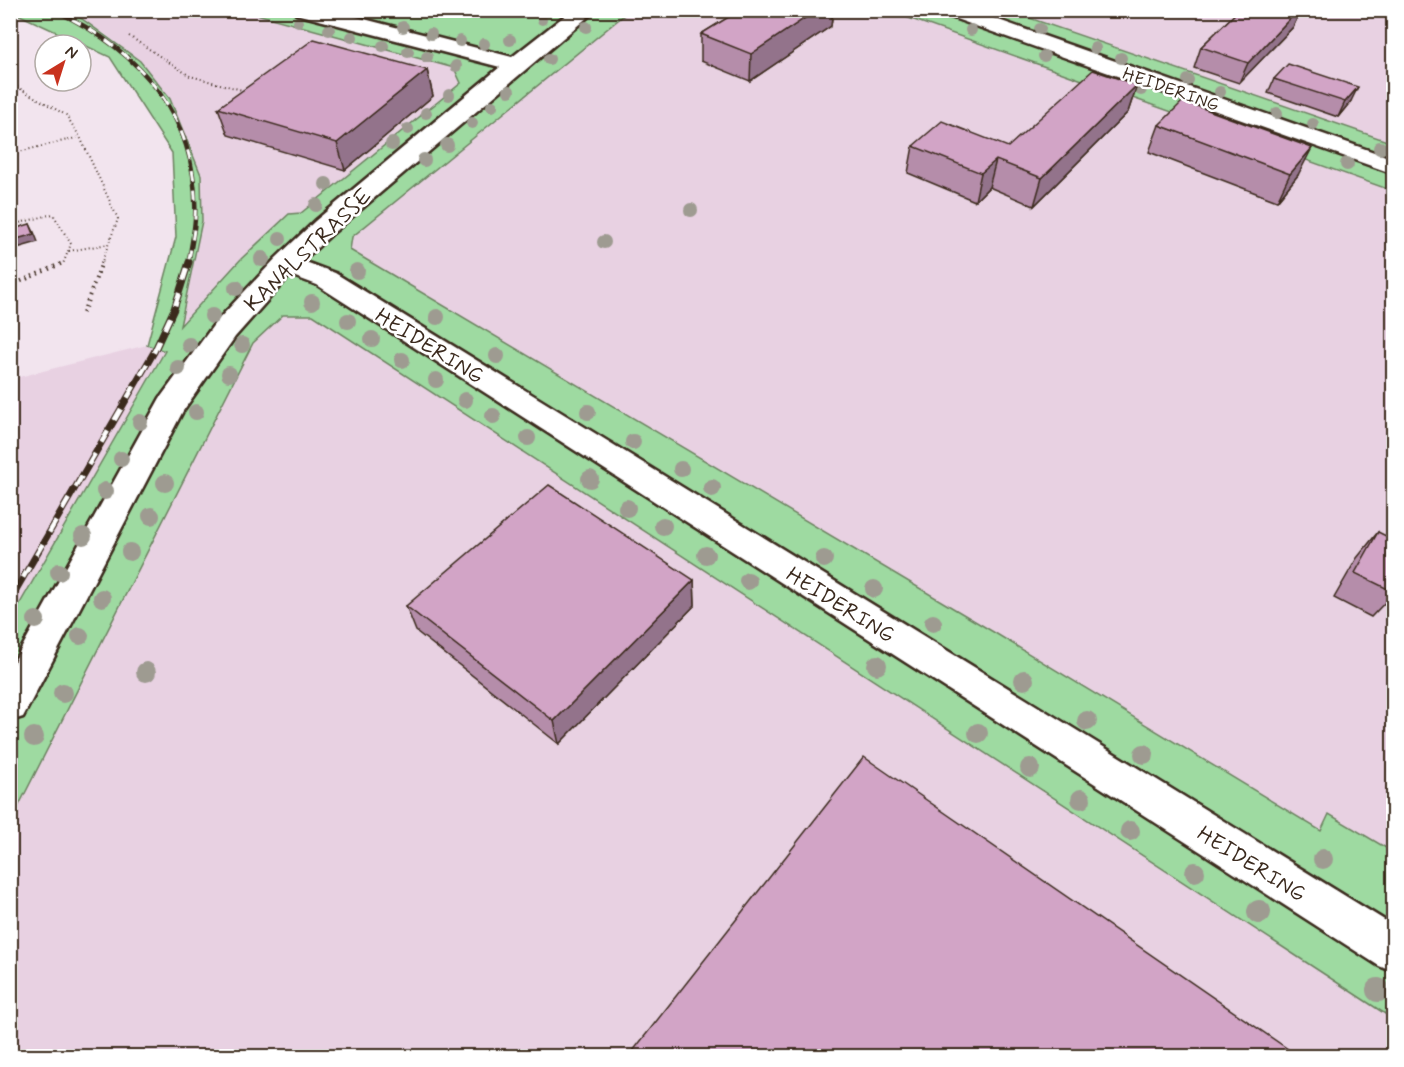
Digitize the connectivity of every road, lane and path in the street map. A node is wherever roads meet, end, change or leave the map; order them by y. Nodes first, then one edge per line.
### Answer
1 (303, 10) edge
2 (586, 10) edge
3 (949, 10) edge
4 (129, 36) dead end
5 (516, 65) junction
6 (10, 83) edge
7 (252, 92) edge
8 (80, 137) junction
9 (10, 153) edge
10 (1394, 167) edge
11 (10, 222) edge
12 (109, 244) junction
13 (69, 251) junction
14 (285, 264) junction
15 (10, 286) edge
16 (83, 313) dead end
17 (10, 705) edge
18 (1394, 951) edge

1 - 5 street
2 - 5 street, KANALSTRASSE
3 - 10 street, HEIDERING
4 - 7 path
5 - 14 street, KANALSTRASSE
6 - 8 path
8 - 9 path
8 - 12 path
11 - 13 path
12 - 13 path
12 - 16 path
13 - 15 path
14 - 17 street, KANALSTRASSE
14 - 18 street, HEIDERING

